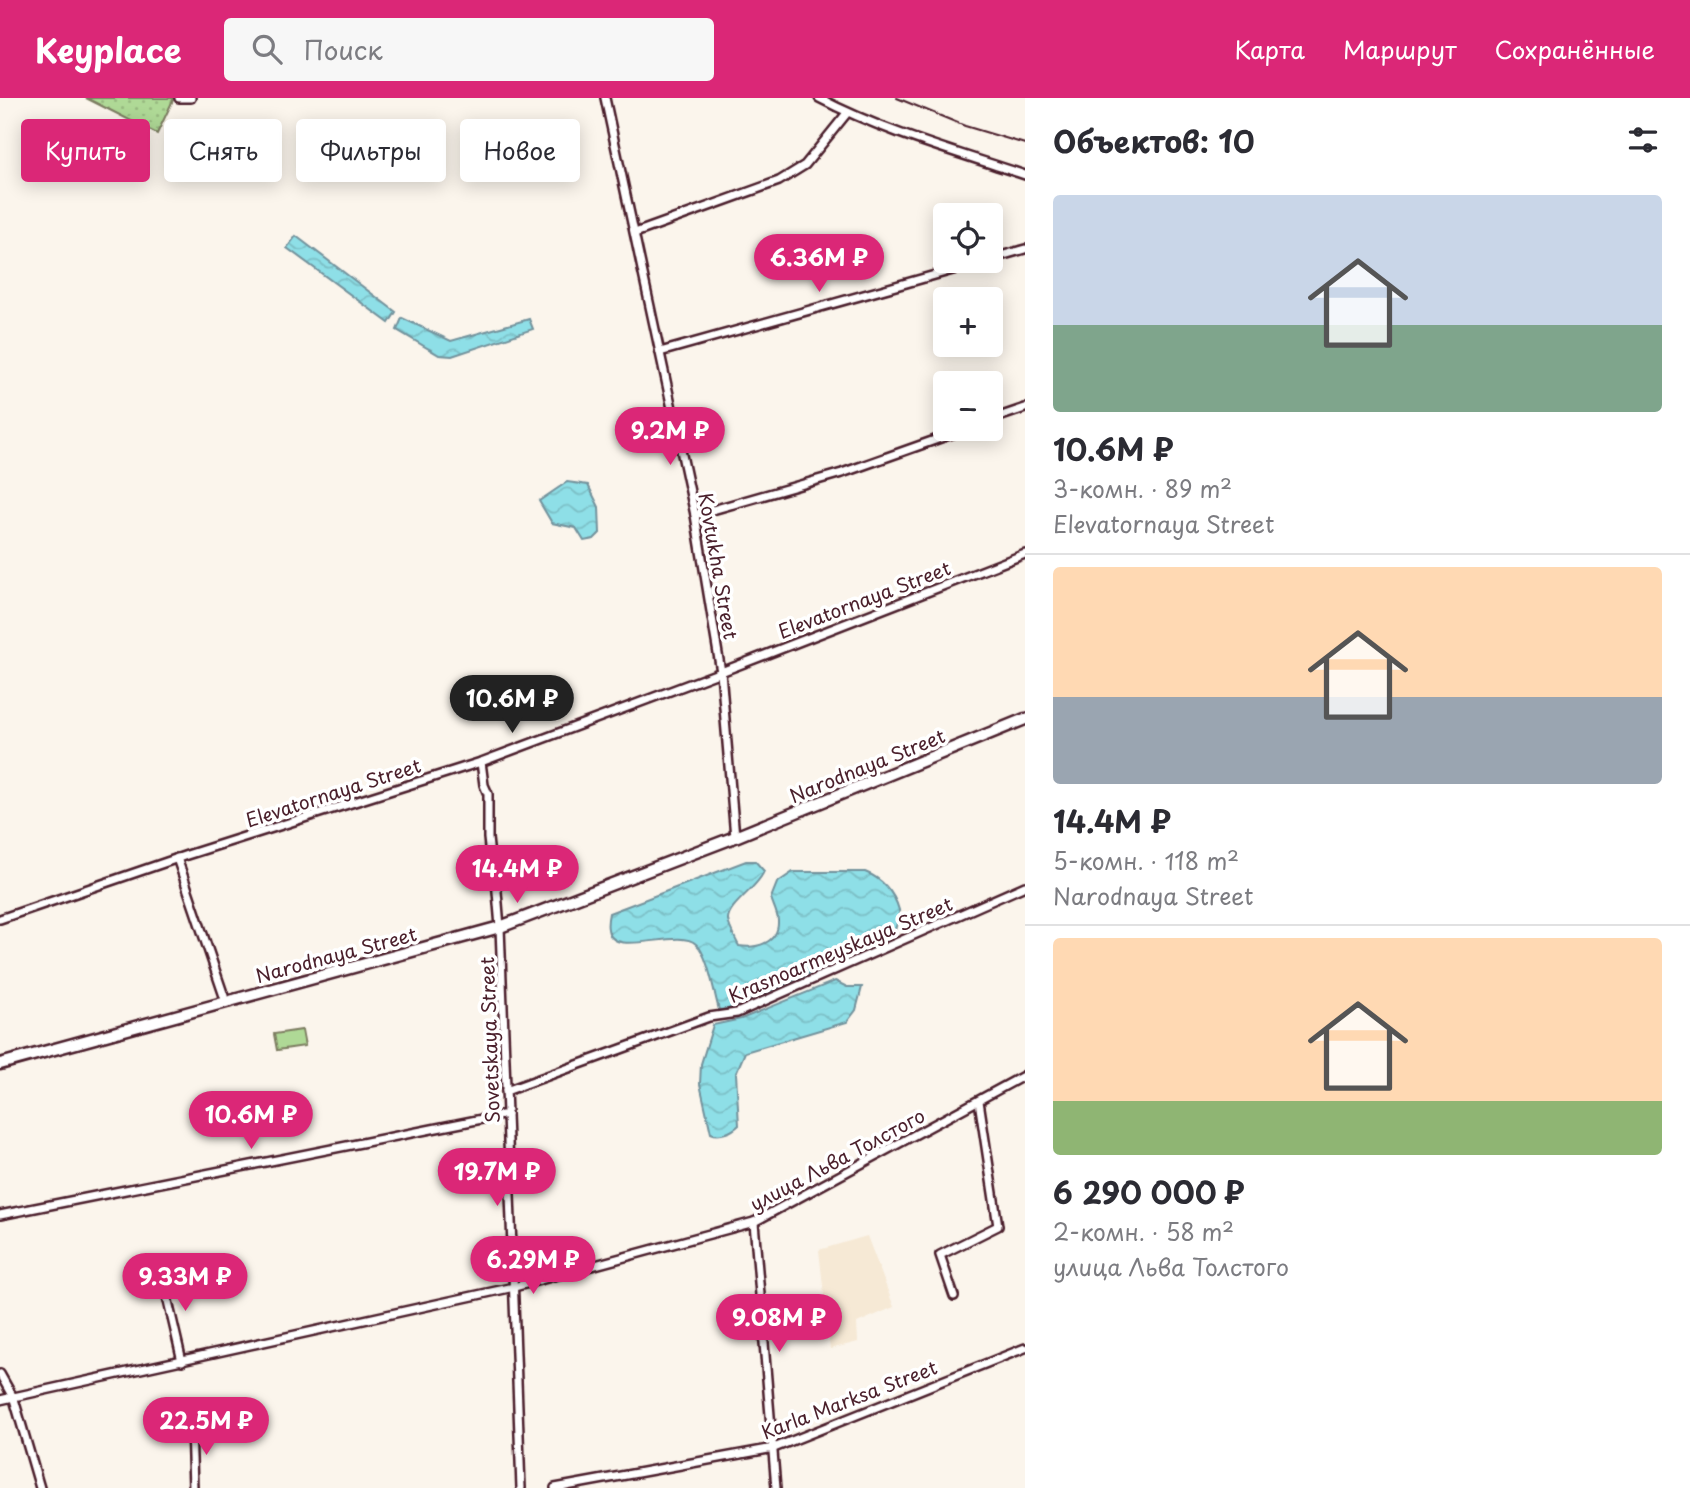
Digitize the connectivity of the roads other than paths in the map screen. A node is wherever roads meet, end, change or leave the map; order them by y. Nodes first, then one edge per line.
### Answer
1 (179, 98) edge
2 (191, 98) edge
3 (605, 98) edge
4 (819, 98) edge
5 (848, 113) junction
6 (1025, 175) edge
7 (635, 233) junction
8 (1025, 249) edge
9 (1003, 255) edge
10 (942, 273) edge
11 (660, 352) junction
12 (1025, 408) edge
13 (1003, 416) edge
14 (933, 441) edge
15 (695, 515) junction
16 (1025, 554) edge
17 (721, 673) junction
18 (1025, 719) edge
19 (481, 762) junction
20 (735, 837) junction
21 (177, 858) junction
22 (1025, 886) edge
23 (0, 919) edge
24 (500, 927) junction
25 (226, 1002) junction
26 (0, 1064) edge
27 (1025, 1076) edge
28 (506, 1091) junction
29 (979, 1101) junction
30 (507, 1114) junction
31 (0, 1216) edge
32 (754, 1222) junction
33 (161, 1271) dead end
34 (514, 1287) junction
35 (954, 1296) dead end
36 (1025, 1348) edge
37 (183, 1361) junction
38 (0, 1374) edge
39 (14, 1399) junction
40 (0, 1400) edge
41 (191, 1427) dead end
42 (774, 1448) junction
43 (38, 1487) edge
44 (193, 1488) edge
45 (521, 1488) edge
46 (555, 1488) edge
47 (776, 1488) edge

1 - 2 street
3 - 7 street, Kovtukha Street
4 - 5 street
5 - 6 street
5 - 7 street
7 - 11 street, Kovtukha Street
8 - 9 street
10 - 11 street
11 - 15 street, Kovtukha Street
12 - 13 street
14 - 15 street
15 - 17 street, Kovtukha Street
16 - 17 street, Elevatornaya Street
17 - 19 street, Elevatornaya Street
17 - 20 street, Kovtukha Street
18 - 20 main road, Narodnaya Street
19 - 21 street, Elevatornaya Street
19 - 24 street, Sovetskaya Street
20 - 24 main road, Narodnaya Street
21 - 23 street, Elevatornaya Street
21 - 25 street
22 - 28 street, Krasnoarmeyskaya Street
24 - 25 main road, Narodnaya Street
24 - 28 street, Sovetskaya Street
25 - 26 main road, Narodnaya Street
27 - 29 street, улица Льва Толстого
28 - 30 street, Sovetskaya Street
29 - 32 street, улица Льва Толстого
29 - 35 street
30 - 31 street
30 - 34 street, Sovetskaya Street
32 - 34 street, улица Льва Толстого
32 - 42 street
33 - 37 street
34 - 37 street, улица Льва Толстого
34 - 45 street, Sovetskaya Street
36 - 42 street, Karla Marksa Street
37 - 39 street, улица Льва Толстого
38 - 39 street
39 - 40 street, улица Льва Толстого
39 - 43 street
41 - 44 street
42 - 46 street, Karla Marksa Street
42 - 47 street

